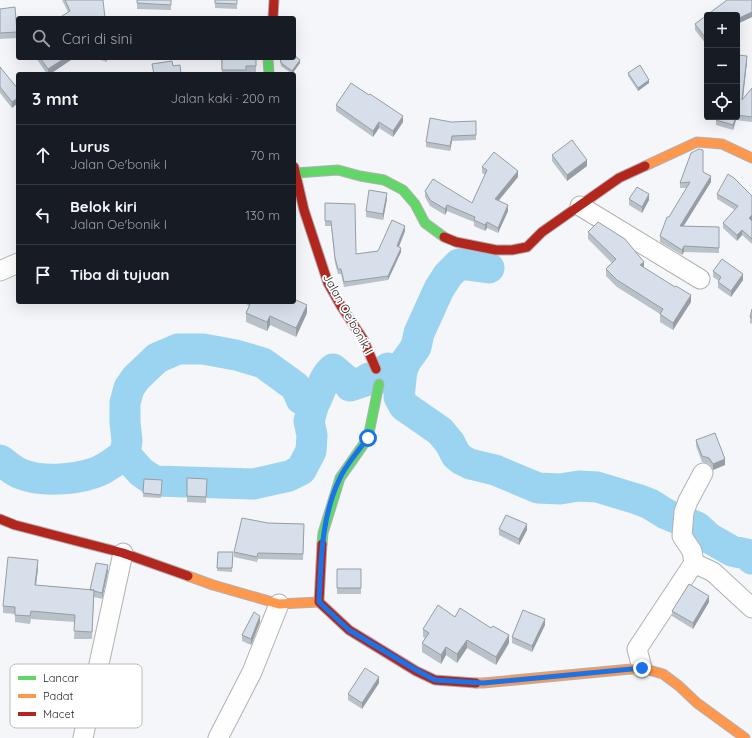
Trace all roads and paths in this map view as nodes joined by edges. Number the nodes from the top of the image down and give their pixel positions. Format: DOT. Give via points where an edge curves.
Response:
graph roads {
  1 [pos="274,0"];
  2 [pos="273,16"];
  3 [pos="268,60"];
  4 [pos="269,72"];
  5 [pos="752,158"];
  6 [pos="296,170"];
  7 [pos="296,174"];
  8 [pos="580,206"];
  9 [pos="16,264"];
  10 [pos="0,271"];
  11 [pos="700,279"];
  12 [pos="703,473"];
  13 [pos="0,519"];
  14 [pos="123,554"];
  15 [pos="694,563"];
  16 [pos="319,602"];
  17 [pos="279,604"];
  18 [pos="752,608"];
  19 [pos="99,664"];
  20 [pos="642,668"];
  21 [pos="85,728"];
  22 [pos="83,738"];
  23 [pos="218,738"];
  24 [pos="745,738"];
  1 -- 2 [label="street"];
  3 -- 4 [label="street"];
  5 -- 8 [label="street" via="722,144 697,142 619,178"];
  6 -- 8 [label="street" via="338,170 384,180 403,190 415,204 425,223 440,235 456,242 496,250 527,247 542,232"];
  7 -- 16 [label="street, Jalan Oe'bonik I" via="304,210 328,283 363,338 377,377 368,438 340,478 323,533"];
  8 -- 11 [label="street"];
  9 -- 10 [label="street"];
  12 -- 15 [label="street" via="684,512 682,536 692,551"];
  13 -- 14 [label="street"];
  14 -- 17 [label="street" via="213,585"];
  14 -- 19 [label="street"];
  15 -- 18 [label="street" via="713,572"];
  15 -- 20 [label="street" via="637,649"];
  16 -- 17 [label="street"];
  16 -- 20 [label="street" via="349,630 435,680 483,683"];
  17 -- 23 [label="street" via="252,672"];
  20 -- 24 [label="street" via="663,674"];
  21 -- 22 [label="street"];
}
